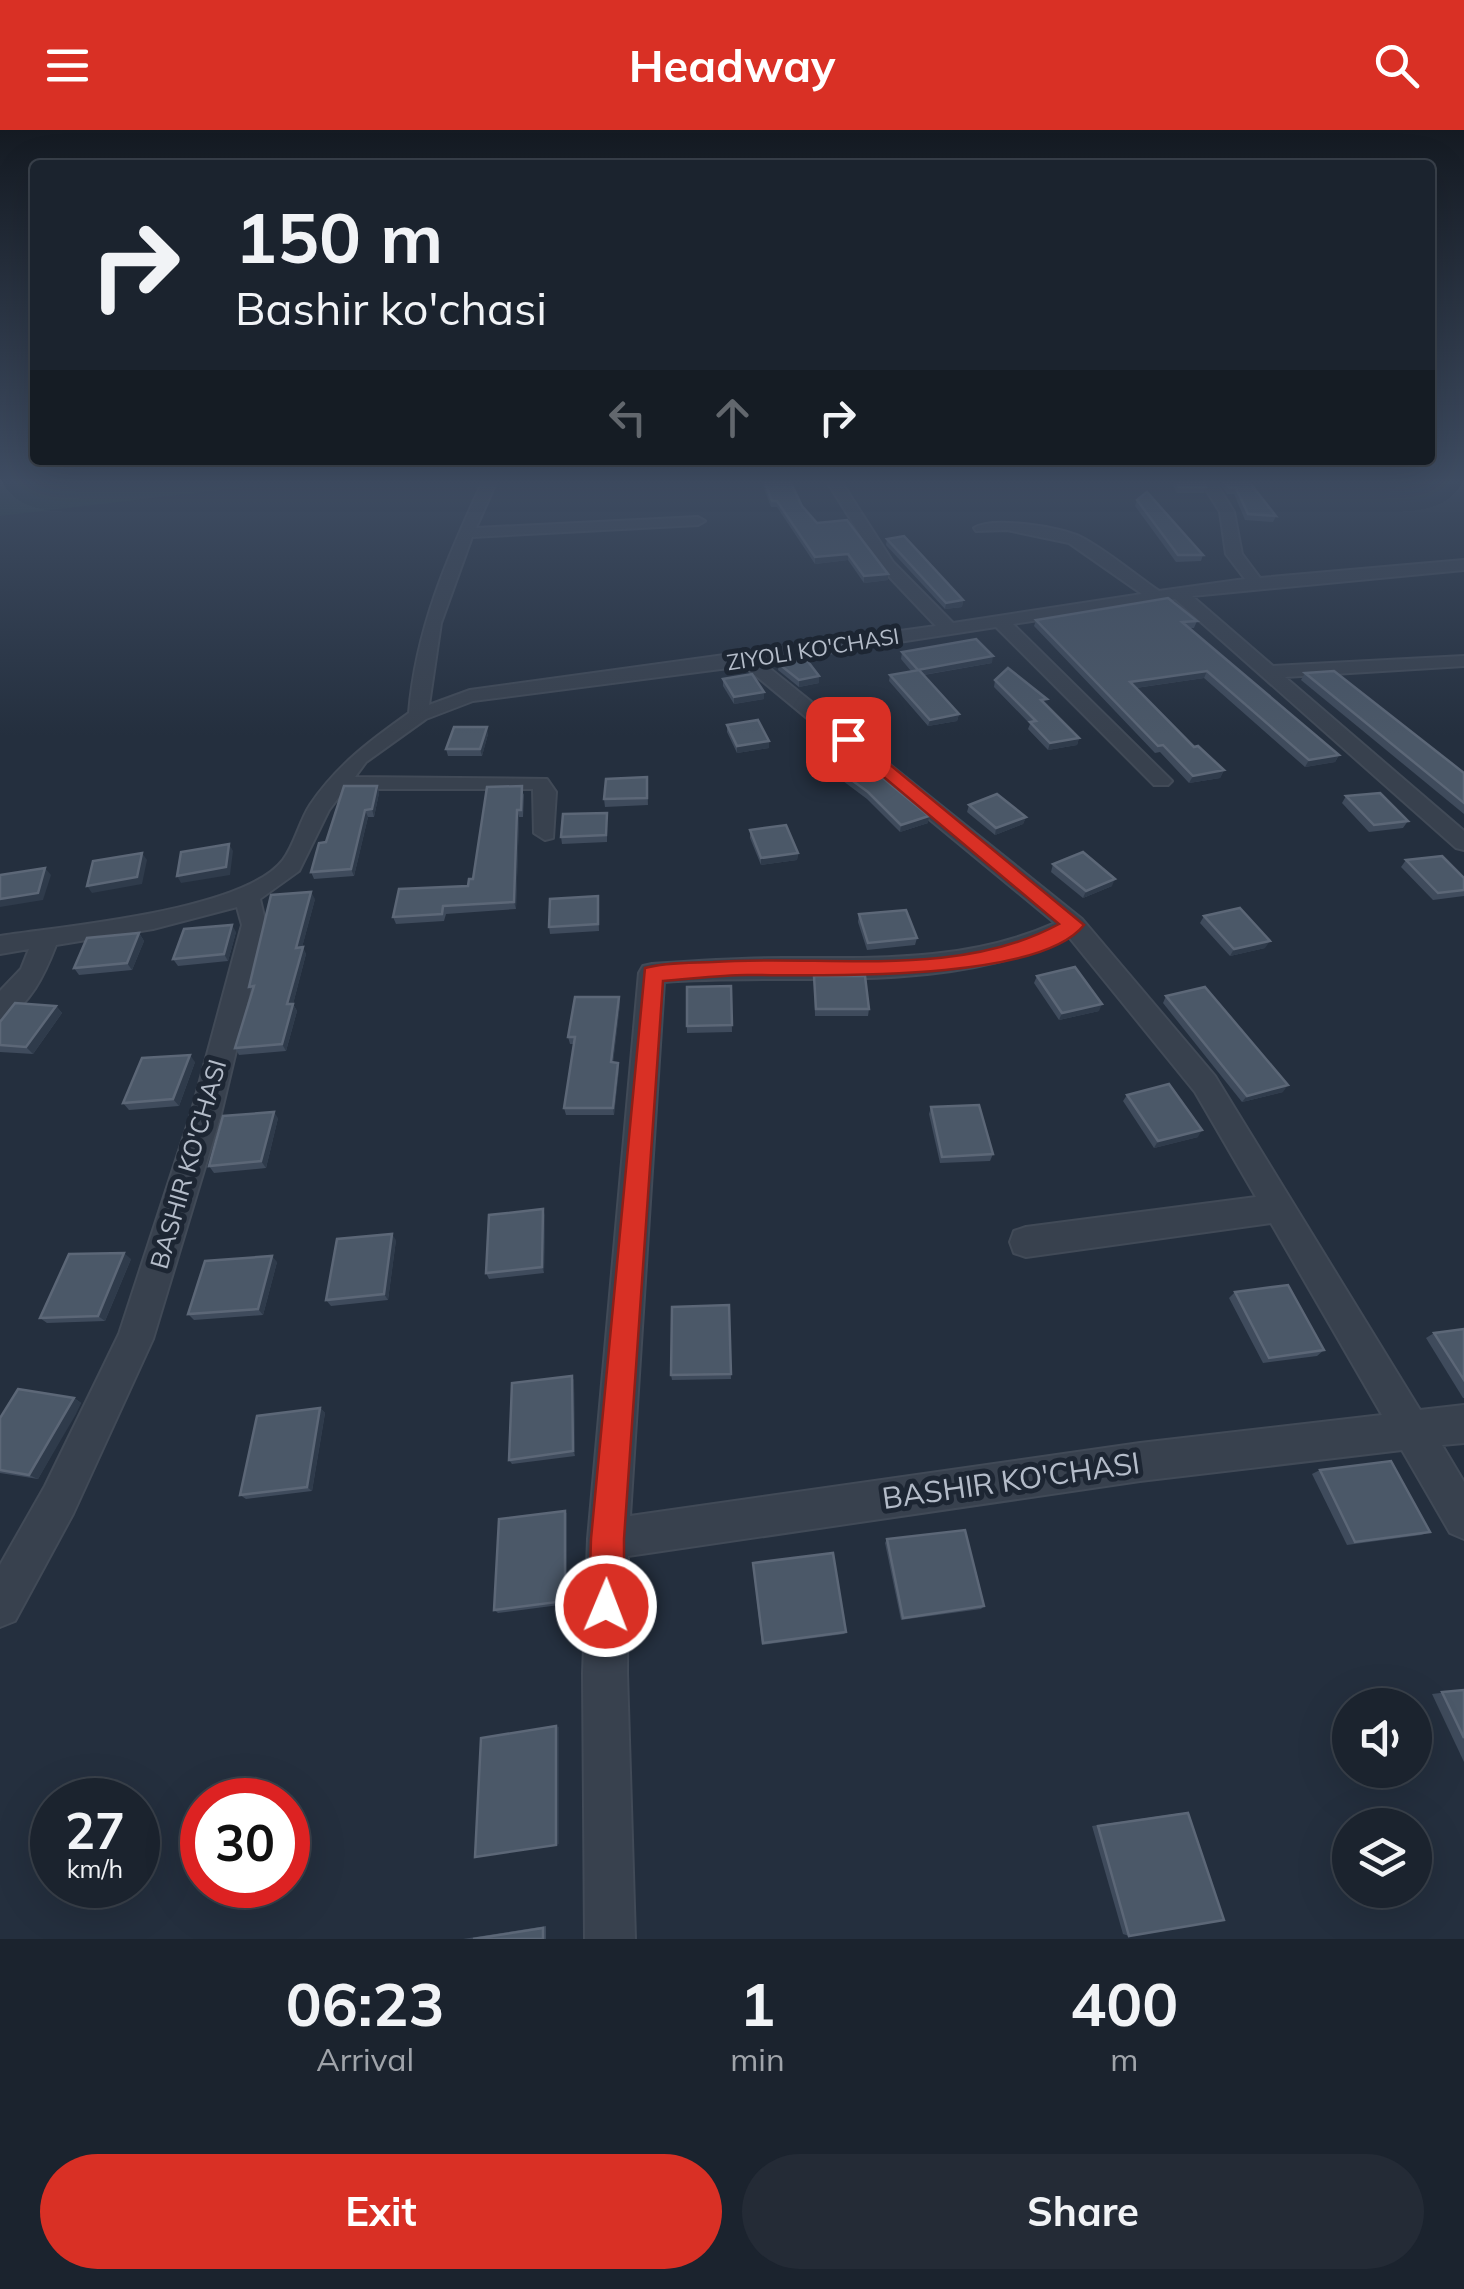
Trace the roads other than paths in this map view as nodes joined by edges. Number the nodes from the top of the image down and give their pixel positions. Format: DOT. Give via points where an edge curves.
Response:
graph roads {
  1 [pos="451,567"];
  2 [pos="889,567"];
  3 [pos="1114,567"];
  4 [pos="1244,567"];
  5 [pos="1441,567"];
  6 [pos="1436,568"];
  7 [pos="1256,583"];
  8 [pos="1464,583"];
  9 [pos="1178,593"];
  10 [pos="1155,596"];
  11 [pos="999,620"];
  12 [pos="948,628"];
  13 [pos="748,660"];
  14 [pos="1464,661"];
  15 [pos="1269,672"];
  16 [pos="420,715"];
  17 [pos="1161,781"];
  18 [pos="340,783"];
  19 [pos="544,833"];
  20 [pos="1464,843"];
  21 [pos="247,896"];
  22 [pos="1074,925"];
  23 [pos="46,938"];
  24 [pos="0,945"];
  25 [pos="0,1008"];
  26 [pos="1280,1208"];
  27 [pos="1026,1242"];
  28 [pos="1464,1424"];
  29 [pos="1415,1431"];
  30 [pos="1464,1519"];
  31 [pos="608,1539"];
  32 [pos="0,1606"];
  33 [pos="610,1939"];
  1 -- 16 [label="street" via="420,664"];
  2 -- 12 [label="street"];
  3 -- 10 [label="street"];
  4 -- 7 [label="street"];
  5 -- 6 [label="street, ZIYOLI KO'CHASI"];
  6 -- 7 [label="street, ZIYOLI KO'CHASI"];
  6 -- 8 [label="street"];
  7 -- 9 [label="street, ZIYOLI KO'CHASI"];
  9 -- 10 [label="street, ZIYOLI KO'CHASI"];
  9 -- 15 [label="street"];
  10 -- 11 [label="street, ZIYOLI KO'CHASI"];
  11 -- 12 [label="street, ZIYOLI KO'CHASI"];
  11 -- 17 [label="street"];
  12 -- 13 [label="street, ZIYOLI KO'CHASI"];
  13 -- 16 [label="street, ZIYOLI KO'CHASI" via="470,696"];
  13 -- 22 [label="street"];
  14 -- 15 [label="street"];
  15 -- 20 [label="street"];
  16 -- 18 [label="street, ZIYOLI KO'CHASI" via="358,758"];
  18 -- 19 [label="street" via="540,783"];
  18 -- 21 [label="street, ZIYOLI KO'CHASI" via="291,866"];
  21 -- 23 [label="street" via="153,921"];
  21 -- 32 [label="street, BASHIR KO'CHASI" via="254,925 206,1114 135,1338 60,1500"];
  22 -- 26 [label="street" via="1204,1084"];
  22 -- 31 [label="street" via="1038,944 956,962 652,974"];
  23 -- 24 [label="street"];
  23 -- 25 [label="street" via="32,973"];
  26 -- 27 [label="street"];
  26 -- 29 [label="street"];
  28 -- 29 [label="street, BASHIR KO'CHASI"];
  29 -- 30 [label="street"];
  29 -- 31 [label="street, BASHIR KO'CHASI" via="1140,1462"];
  31 -- 33 [label="street"];
}
